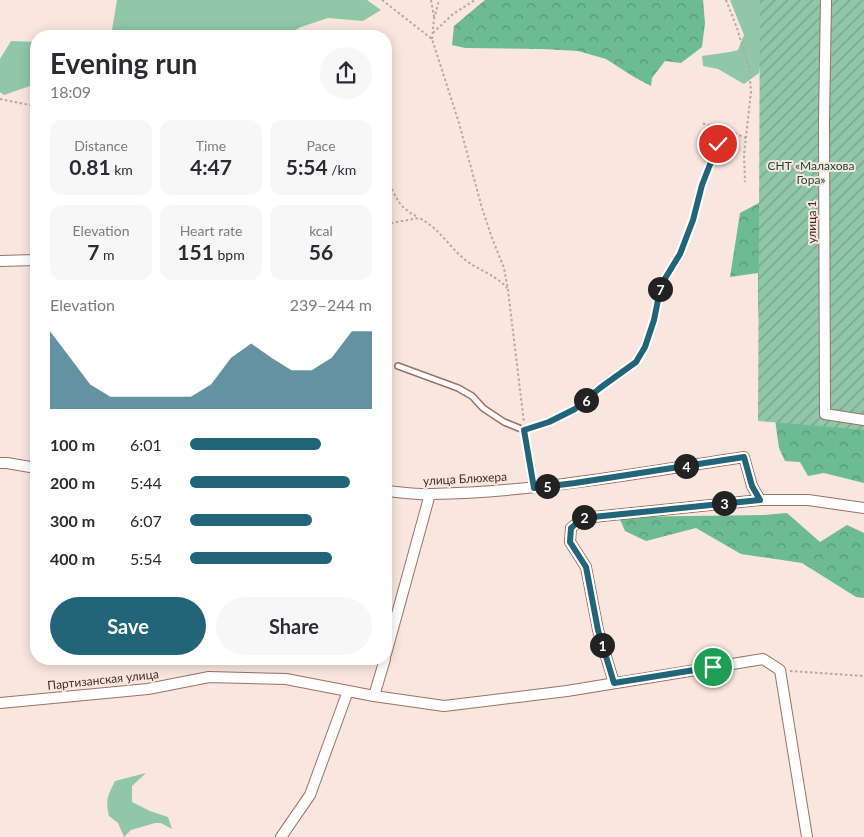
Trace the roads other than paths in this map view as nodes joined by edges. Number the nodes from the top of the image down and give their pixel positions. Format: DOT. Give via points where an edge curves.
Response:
graph roads {
  1 [pos="826,0"];
  2 [pos="30,260"];
  3 [pos="0,261"];
  4 [pos="398,366"];
  5 [pos="864,420"];
  6 [pos="0,463"];
  7 [pos="30,467"];
  8 [pos="534,488"];
  9 [pos="392,492"];
  10 [pos="430,494"];
  11 [pos="760,500"];
  12 [pos="864,508"];
  13 [pos="392,632"];
  14 [pos="383,665"];
  15 [pos="614,683"];
  16 [pos="348,691"];
  17 [pos="374,696"];
  18 [pos="0,703"];
  19 [pos="281,837"];
  20 [pos="807,837"];
  1 -- 5 [label="street, улица 1" via="824,414"];
  2 -- 3 [label="street"];
  4 -- 8 [label="lane" via="458,388 504,422 524,430"];
  6 -- 7 [label="street"];
  8 -- 10 [label="street, улица Блюхера"];
  8 -- 11 [label="street, улица Блюхера" via="744,457 752,486"];
  9 -- 10 [label="street, улица Блюхера"];
  10 -- 13 [label="street"];
  11 -- 12 [label="street" via="808,500"];
  11 -- 15 [label="street" via="583,518 571,528 570,542 586,567 598,630"];
  14 -- 17 [label="street"];
  15 -- 17 [label="street, Партизанская улица" via="444,706"];
  15 -- 20 [label="street, Партизанская улица" via="763,659 780,670"];
  16 -- 17 [label="street, Партизанская улица"];
  16 -- 18 [label="street, Партизанская улица" via="286,679 208,677 148,688"];
  16 -- 19 [label="street" via="310,795"];
}
